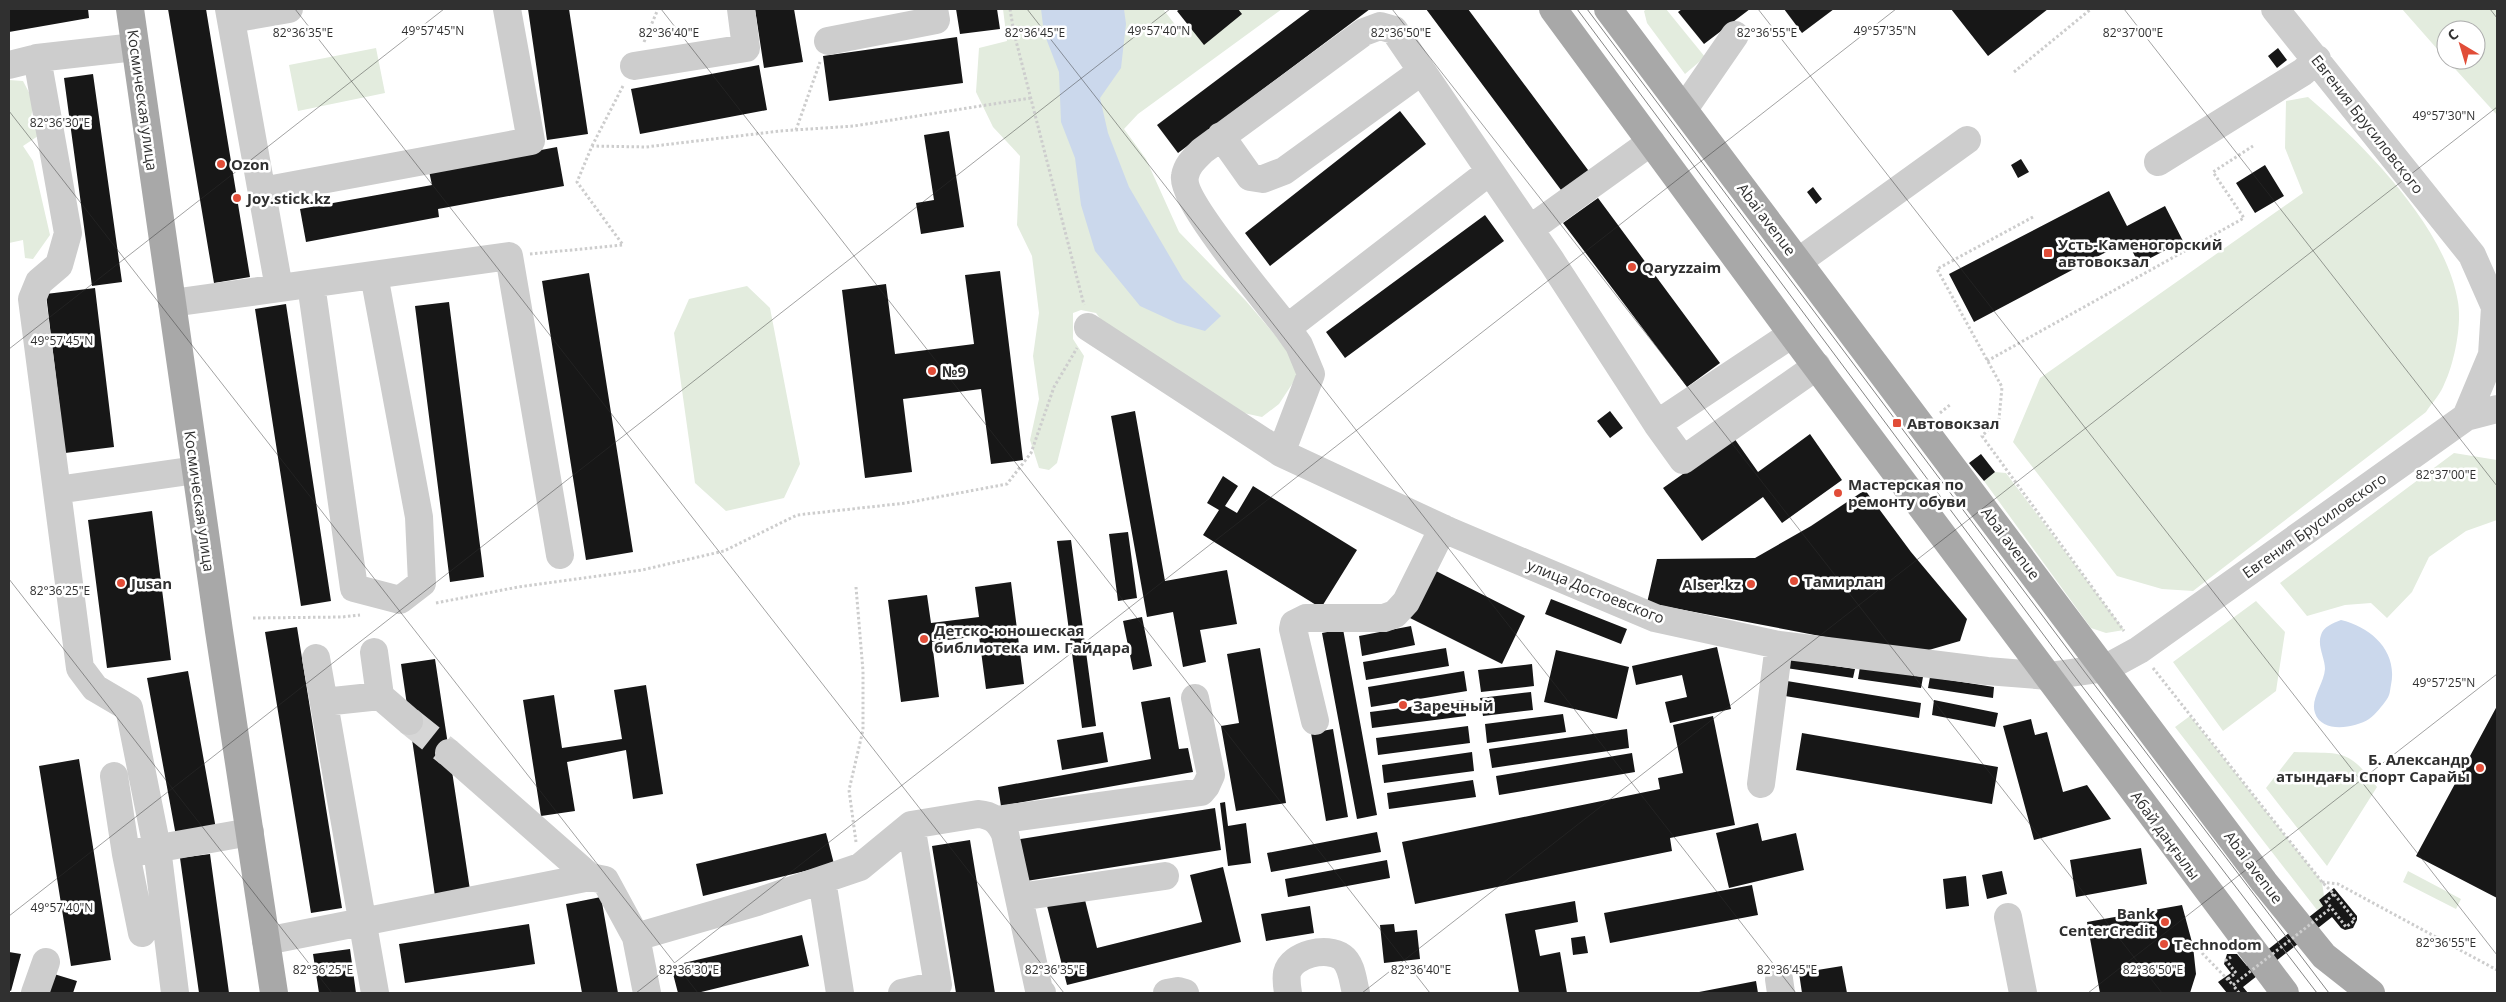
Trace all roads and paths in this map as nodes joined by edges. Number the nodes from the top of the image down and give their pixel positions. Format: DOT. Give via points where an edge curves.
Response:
graph roads {
  1 [pos="130,9"];
  2 [pos="289,9"];
  3 [pos="507,9"];
  4 [pos="741,9"];
  5 [pos="934,9"];
  6 [pos="1010,9"];
  7 [pos="1553,9"];
  8 [pos="1608,9"];
  9 [pos="2091,9"];
  10 [pos="2275,9"];
  11 [pos="230,14"];
  12 [pos="1735,35"];
  13 [pos="828,41"];
  14 [pos="135,47"];
  15 [pos="37,58"];
  16 [pos="2317,59"];
  17 [pos="9,65"];
  18 [pos="634,66"];
  19 [pos="1422,71"];
  20 [pos="2014,72"];
  21 [pos="1031,98"];
  22 [pos="1684,109"];
  23 [pos="796,130"];
  24 [pos="1221,136"];
  25 [pos="1967,140"];
  26 [pos="1651,142"];
  27 [pos="2253,146"];
  28 [pos="2158,162"];
  29 [pos="1488,172"];
  30 [pos="262,191"];
  31 [pos="2033,217"];
  32 [pos="1530,230"];
  33 [pos="509,256"];
  34 [pos="1799,261"];
  35 [pos="374,275"];
  36 [pos="311,284"];
  37 [pos="279,288"];
  38 [pos="172,303"];
  39 [pos="1088,328"];
  40 [pos="1287,328"];
  41 [pos="1792,334"];
  42 [pos="1987,361"];
  43 [pos="1817,366"];
  44 [pos="1952,404"];
  45 [pos="2497,409"];
  46 [pos="1939,413"];
  47 [pos="2466,417"];
  48 [pos="1657,424"];
  49 [pos="1982,436"];
  50 [pos="1281,453"];
  51 [pos="196,470"];
  52 [pos="57,490"];
  53 [pos="1443,528"];
  54 [pos="560,555"];
  55 [pos="856,587"];
  56 [pos="435,603"];
  57 [pos="361,614"];
  58 [pos="253,618"];
  59 [pos="1780,645"];
  60 [pos="374,652"];
  61 [pos="316,658"];
  62 [pos="2106,668"];
  63 [pos="2049,676"];
  64 [pos="380,696"];
  65 [pos="1196,698"];
  66 [pos="324,702"];
  67 [pos="409,720"];
  68 [pos="1315,721"];
  69 [pos="449,752"];
  70 [pos="114,776"];
  71 [pos="1761,784"];
  72 [pos="996,820"];
  73 [pos="911,825"];
  74 [pos="250,832"];
  75 [pos="157,848"];
  76 [pos="126,854"];
  77 [pos="860,867"];
  78 [pos="1165,876"];
  79 [pos="590,877"];
  80 [pos="822,880"];
  81 [pos="2334,894"];
  82 [pos="1019,897"];
  83 [pos="2331,908"];
  84 [pos="2008,916"];
  85 [pos="362,922"];
  86 [pos="142,933"];
  87 [pos="636,937"];
  88 [pos="266,942"];
  89 [pos="2202,953"];
  90 [pos="46,962"];
  91 [pos="2497,970"];
  92 [pos="2233,986"];
  93 [pos="939,989"];
  94 [pos="35,993"];
  95 [pos="175,993"];
  96 [pos="274,993"];
  97 [pos="375,993"];
  98 [pos="647,993"];
  99 [pos="840,993"];
  100 [pos="902,993"];
  101 [pos="1042,993"];
  102 [pos="1167,993"];
  103 [pos="1185,993"];
  104 [pos="1288,993"];
  105 [pos="1356,993"];
  106 [pos="2023,993"];
  107 [pos="2239,993"];
  108 [pos="2285,993"];
  109 [pos="2371,993"];
  1 -- 14 [label="main road, Космическая улица"];
  2 -- 11 [label="street"];
  3 -- 30 [label="street" via="531,141"];
  4 -- 18 [label="street" via="746,48"];
  5 -- 13 [label="street" via="936,20"];
  6 -- 21 [label="path"];
  7 -- 26 [label="main road"];
  8 -- 22 [label="main road, Abai avenue"];
  9 -- 20 [label="path"];
  10 -- 16 [label="street, Евгения Брусиловского"];
  11 -- 30 [label="street"];
  12 -- 22 [label="street"];
  13 -- 23 [label="path"];
  14 -- 15 [label="street"];
  14 -- 38 [label="main road, Космическая улица"];
  15 -- 17 [label="street"];
  15 -- 52 [label="street" via="68,233 59,265 39,282 32,299"];
  16 -- 28 [label="street" via="2303,72"];
  16 -- 47 [label="street, Евгения Брусиловского" via="2472,255 2495,307 2492,355"];
  19 -- 24 [label="street" via="1284,171 1263,179 1250,177"];
  19 -- 24 [label="street" via="1394,30 1380,26 1364,32"];
  19 -- 29 [label="street"];
  21 -- 23 [label="path" via="854,126"];
  21 -- 39 [label="path" via="1090,325"];
  22 -- 34 [label="main road, Abai avenue"];
  23 -- 33 [label="path" via="646,147 592,146 577,182 623,245"];
  24 -- 40 [label="street" via="1190,162 1184,178 1190,197"];
  25 -- 34 [label="street"];
  26 -- 32 [label="street"];
  26 -- 41 [label="main road"];
  27 -- 42 [label="path" via="2214,172 2244,218"];
  29 -- 32 [label="street"];
  29 -- 40 [label="street"];
  30 -- 37 [label="street"];
  31 -- 42 [label="path" via="1937,269"];
  32 -- 48 [label="street"];
  33 -- 35 [label="street"];
  33 -- 54 [label="street"];
  34 -- 62 [label="main road, Abai avenue"];
  35 -- 36 [label="street"];
  35 -- 36 [label="street" via="419,517 422,583 400,600 354,588"];
  36 -- 37 [label="street"];
  37 -- 38 [label="street"];
  38 -- 51 [label="main road, Космическая улица"];
  39 -- 50 [label="street, улица Достоевского"];
  39 -- 56 [label="path" via="1054,387 1031,453 1007,484 906,503 797,515 724,550 642,570"];
  40 -- 50 [label="street" via="1299,345 1311,374"];
  41 -- 43 [label="main road"];
  41 -- 48 [label="street"];
  42 -- 49 [label="path" via="2002,387 1999,419"];
  43 -- 48 [label="street" via="1683,460"];
  43 -- 63 [label="main road"];
  44 -- 46 [label="path"];
  45 -- 47 [label="street"];
  47 -- 62 [label="street, Евгения Брусиловского" via="2139,650"];
  50 -- 53 [label="street, улица Достоевского"];
  51 -- 52 [label="street"];
  51 -- 74 [label="main road, Космическая улица"];
  52 -- 75 [label="street" via="80,668 95,688 130,708"];
  53 -- 59 [label="street, улица Достоевского" via="1656,618"];
  53 -- 68 [label="street" via="1406,602 1395,614 1384,618 1306,618 1294,624"];
  55 -- 77 [label="path" via="863,671 863,730 849,790"];
  57 -- 58 [label="path" via="327,618"];
  59 -- 63 [label="street, улица Достоевского"];
  59 -- 71 [label="street"];
  60 -- 64 [label="street"];
  61 -- 66 [label="street"];
  62 -- 63 [label="street, улица Достоевского"];
  62 -- 109 [label="main road, Abai avenue" via="2275,896 2324,956"];
  63 -- 108 [label="main road, Абай даңғылы"];
  64 -- 66 [label="street"];
  64 -- 67 [label="street"];
  65 -- 72 [label="street" via="1210,775 1201,792"];
  66 -- 85 [label="street"];
  69 -- 79 [label="street"];
  70 -- 76 [label="street"];
  72 -- 73 [label="street" via="978,814"];
  72 -- 82 [label="street" via="1005,834"];
  73 -- 77 [label="street"];
  73 -- 93 [label="street"];
  74 -- 75 [label="street"];
  74 -- 88 [label="main road, Космическая улица"];
  75 -- 76 [label="street"];
  75 -- 95 [label="street"];
  76 -- 86 [label="street"];
  77 -- 80 [label="street"];
  78 -- 82 [label="street"];
  79 -- 85 [label="street"];
  79 -- 87 [label="street" via="605,880"];
  80 -- 87 [label="street"];
  80 -- 99 [label="street"];
  81 -- 83 [label="path" via="2326,901"];
  81 -- 83 [label="path" via="2355,920 2346,927"];
  81 -- 91 [label="path" via="2322,882 2338,884"];
  82 -- 101 [label="street"];
  83 -- 92 [label="path, bridge"];
  84 -- 106 [label="street"];
  85 -- 88 [label="street"];
  85 -- 97 [label="street"];
  87 -- 98 [label="street"];
  88 -- 96 [label="main road, Космическая улица"];
  89 -- 92 [label="path"];
  90 -- 94 [label="street"];
  92 -- 107 [label="path, bridge"];
  93 -- 100 [label="street"];
  102 -- 103 [label="street"];
  104 -- 105 [label="street" via="1287,972 1296,960 1313,953 1326,953 1341,956 1348,964"];
}
